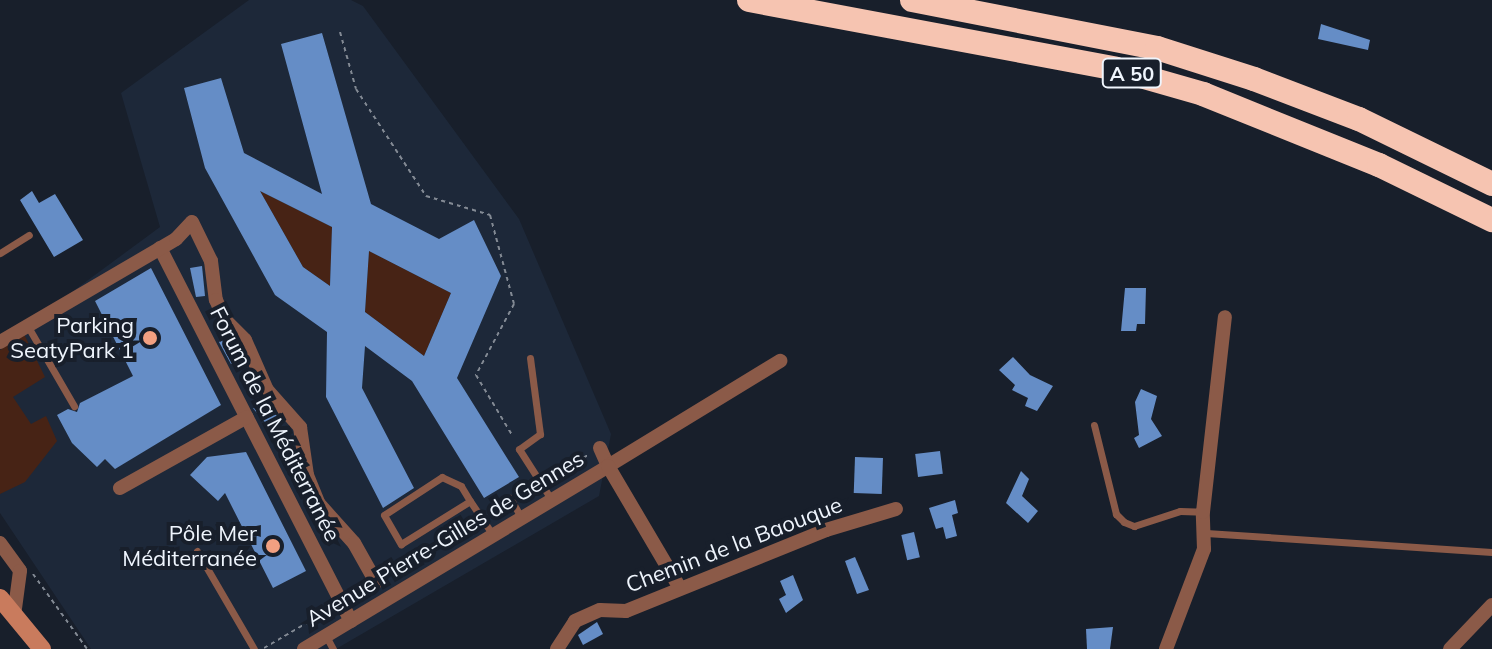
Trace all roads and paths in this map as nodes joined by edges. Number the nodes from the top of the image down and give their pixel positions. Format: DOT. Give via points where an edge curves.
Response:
graph roads {
  1 [pos="749,0"];
  2 [pos="912,0"];
  3 [pos="340,32"];
  4 [pos="1492,184"];
  5 [pos="1492,220"];
  6 [pos="29,235"];
  7 [pos="160,248"];
  8 [pos="0,253"];
  9 [pos="1225,317"];
  10 [pos="27,325"];
  11 [pos="0,342"];
  12 [pos="530,358"];
  13 [pos="780,361"];
  14 [pos="74,406"];
  15 [pos="247,417"];
  16 [pos="1094,425"];
  17 [pos="512,435"];
  18 [pos="600,448"];
  19 [pos="608,466"];
  20 [pos="120,488"];
  21 [pos="510,498"];
  22 [pos="551,499"];
  23 [pos="470,501"];
  24 [pos="896,509"];
  25 [pos="1203,512"];
  26 [pos="521,517"];
  27 [pos="1206,533"];
  28 [pos="493,535"];
  29 [pos="0,543"];
  30 [pos="197,551"];
  31 [pos="1492,552"];
  32 [pos="32,573"];
  33 [pos="376,582"];
  34 [pos="680,588"];
  35 [pos="0,598"];
  36 [pos="1492,605"];
  37 [pos="14,616"];
  38 [pos="351,621"];
  39 [pos="329,642"];
  40 [pos="42,648"];
  41 [pos="87,649"];
  42 [pos="254,649"];
  43 [pos="304,649"];
  44 [pos="557,649"];
  45 [pos="1166,649"];
  46 [pos="1450,649"];
  1 -- 5 [label="highway, A 50" via="1116,69 1174,86 1279,121"];
  2 -- 4 [label="highway, A 50" via="1157,48 1359,119"];
  3 -- 17 [label="path" via="356,89 426,196 490,215 514,304 476,375"];
  6 -- 8 [label="lane"];
  7 -- 10 [label="street"];
  7 -- 15 [label="street, Forum de la Méditerranée"];
  7 -- 33 [label="street, Forum de la Méditerranée" via="192,222 211,261 216,300 225,320 245,340 267,390 300,427 307,475 319,504 354,543"];
  9 -- 25 [label="street"];
  10 -- 11 [label="street"];
  10 -- 14 [label="lane"];
  12 -- 22 [label="lane" via="540,434 519,449"];
  13 -- 19 [label="street, Avenue Pierre-Gilles de Gennes"];
  15 -- 20 [label="street"];
  15 -- 38 [label="street, Forum de la Méditerranée"];
  16 -- 25 [label="lane" via="1116,514 1124,522 1134,526 1180,511"];
  18 -- 19 [label="street, Avenue Pierre-Gilles de Gennes"];
  19 -- 22 [label="street, Avenue Pierre-Gilles de Gennes"];
  19 -- 34 [label="street"];
  21 -- 26 [label="lane"];
  22 -- 26 [label="street, Avenue Pierre-Gilles de Gennes"];
  23 -- 23 [label="lane" via="461,486 442,477 384,515 401,544"];
  23 -- 28 [label="lane"];
  24 -- 34 [label="street, Chemin de la Baouque" via="826,530"];
  25 -- 27 [label="street"];
  26 -- 28 [label="street, Avenue Pierre-Gilles de Gennes"];
  27 -- 31 [label="lane"];
  27 -- 45 [label="street"];
  28 -- 38 [label="street, Avenue Pierre-Gilles de Gennes"];
  29 -- 37 [label="street" via="20,571"];
  30 -- 42 [label="lane"];
  32 -- 41 [label="path"];
  34 -- 44 [label="street, Chemin de la Baouque" via="626,611 600,610 575,621"];
  35 -- 37 [label="main road"];
  36 -- 46 [label="street"];
  37 -- 40 [label="main road"];
  38 -- 39 [label="street, Avenue Pierre-Gilles de Gennes"];
  39 -- 43 [label="street, Avenue Pierre-Gilles de Gennes"];
}
